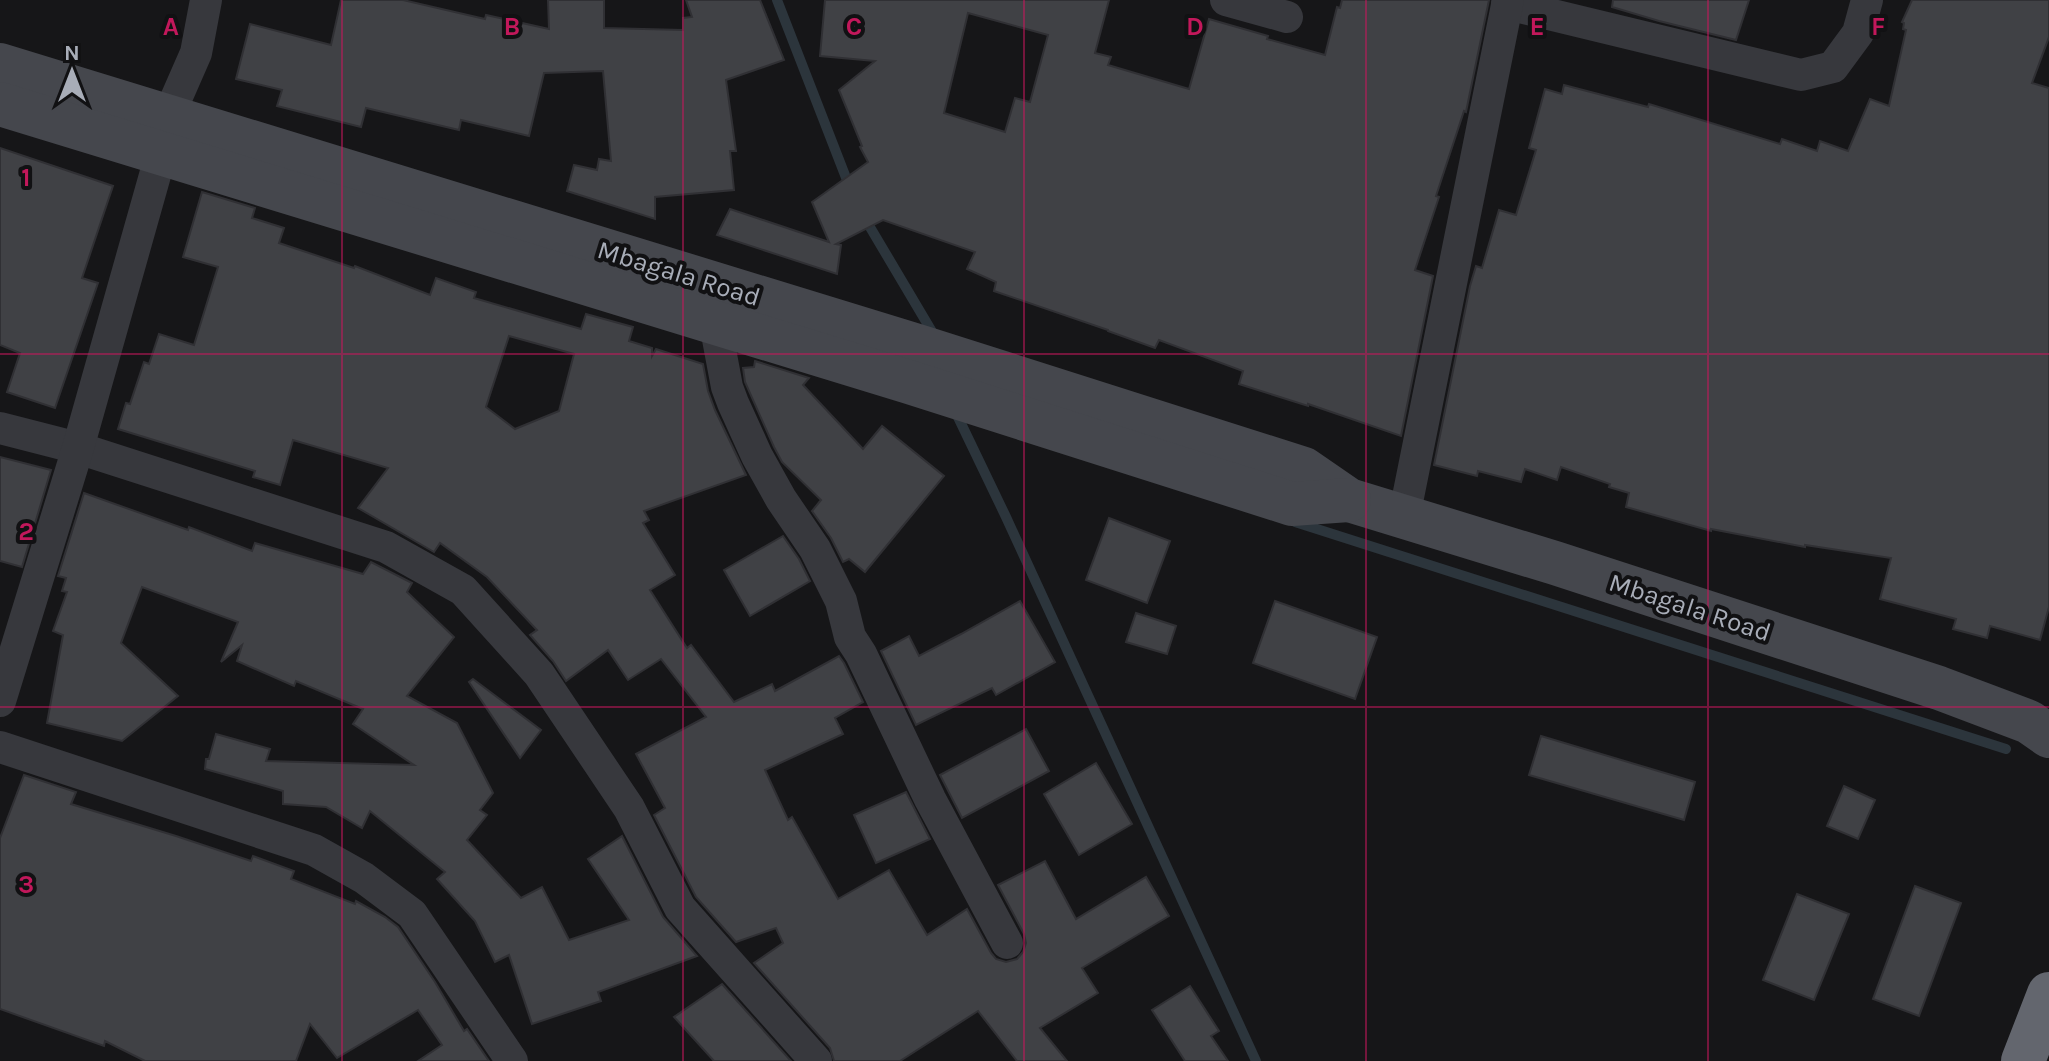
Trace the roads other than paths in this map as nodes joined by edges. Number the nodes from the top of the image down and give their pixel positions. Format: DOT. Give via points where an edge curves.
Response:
graph roads {
  1 [pos="206,0"];
  2 [pos="1226,0"];
  3 [pos="1867,0"];
  4 [pos="1507,2"];
  5 [pos="1287,17"];
  6 [pos="0,65"];
  7 [pos="0,104"];
  8 [pos="167,136"];
  9 [pos="715,323"];
  10 [pos="0,428"];
  11 [pos="78,448"];
  12 [pos="1349,500"];
  13 [pos="1404,517"];
  14 [pos="0,701"];
  15 [pos="2042,727"];
  16 [pos="0,747"];
  17 [pos="1007,943"];
  18 [pos="2049,994"];
  19 [pos="512,1061"];
  20 [pos="816,1061"];
  21 [pos="2023,1061"];
  1 -- 8 [label="street" via="196,53"];
  2 -- 5 [label="street"];
  3 -- 4 [label="street" via="1858,33 1833,67 1801,75"];
  4 -- 13 [label="street"];
  6 -- 8 [label="street, Mbagala Road"];
  7 -- 8 [label="street, Mbagala Road"];
  8 -- 9 [label="street, Mbagala Road"];
  8 -- 11 [label="street"];
  8 -- 12 [label="street, Mbagala Road" via="921,347 1304,469"];
  9 -- 12 [label="street, Mbagala Road" via="1292,504"];
  9 -- 17 [label="street" via="727,387 757,456 815,549 841,601 850,637"];
  10 -- 11 [label="street"];
  11 -- 14 [label="street"];
  11 -- 20 [label="street" via="386,547 463,590 539,674 629,808 680,908"];
  12 -- 13 [label="street, Mbagala Road"];
  13 -- 15 [label="street, Mbagala Road" via="1939,688"];
  16 -- 19 [label="street" via="314,850 364,878 412,914"];
  18 -- 21 [label="highway"];
}
